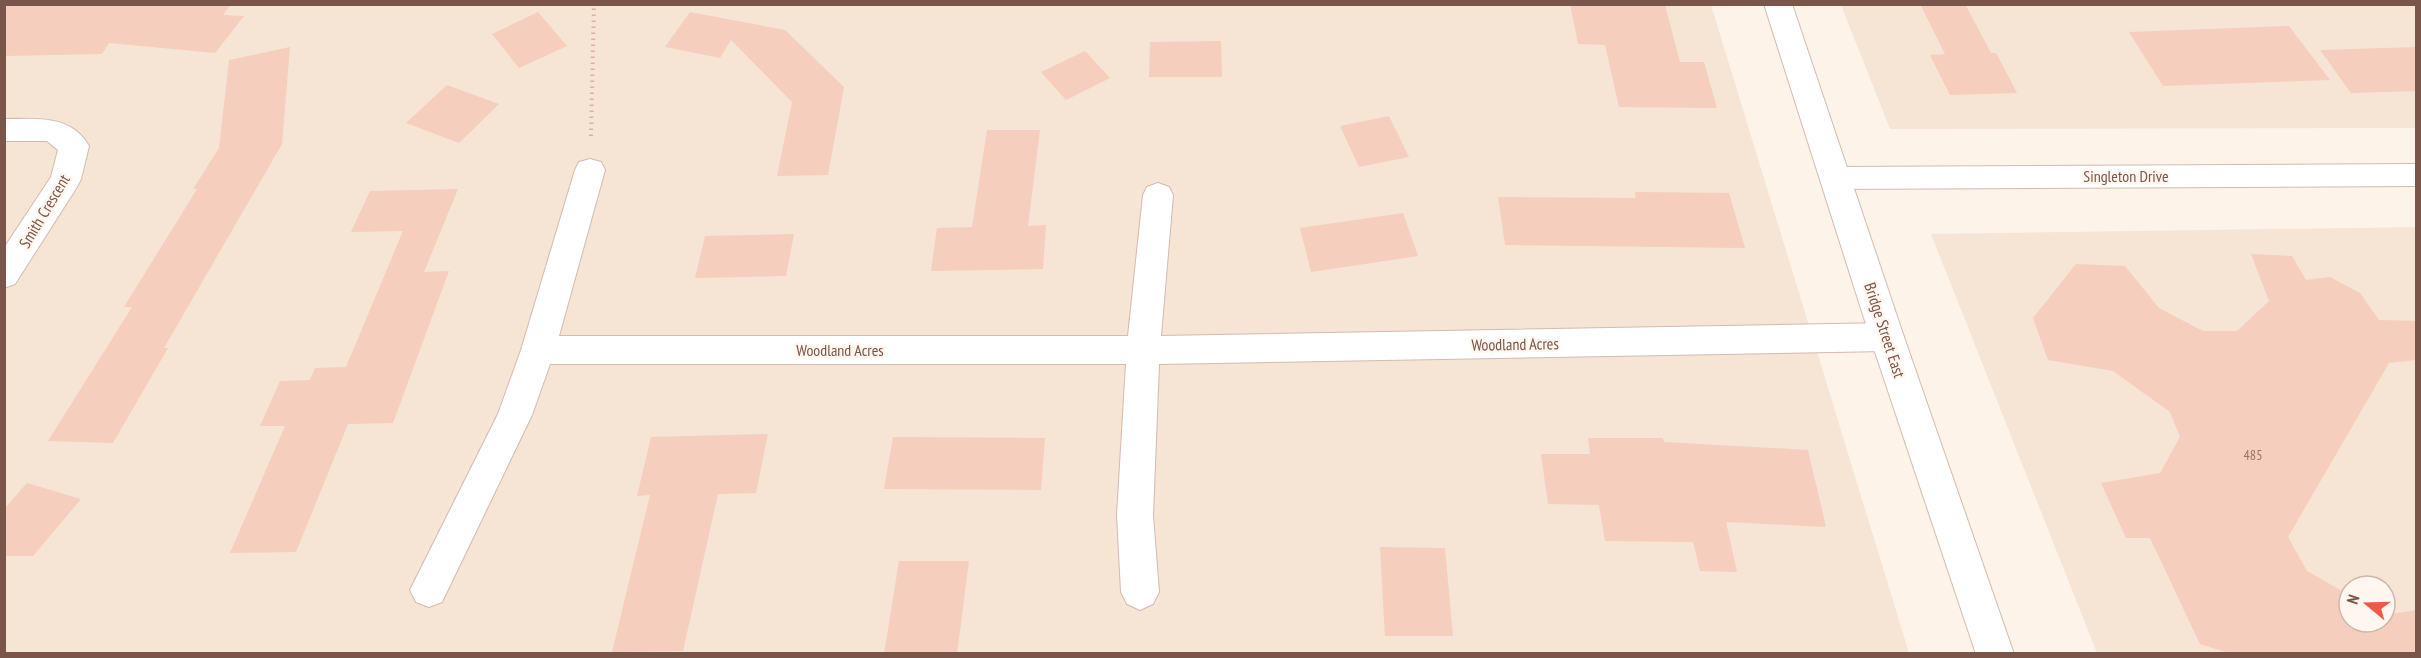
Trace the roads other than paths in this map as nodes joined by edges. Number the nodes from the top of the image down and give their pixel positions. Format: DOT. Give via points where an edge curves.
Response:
graph roads {
  1 [pos="1778,4"];
  2 [pos="4,130"];
  3 [pos="590,170"];
  4 [pos="2416,175"];
  5 [pos="1836,178"];
  6 [pos="1158,195"];
  7 [pos="4,275"];
  8 [pos="1887,338"];
  9 [pos="538,350"];
  10 [pos="1143,351"];
  11 [pos="429,590"];
  12 [pos="1140,592"];
  13 [pos="1995,654"];
  1 -- 5 [label="street, Bridge Street East"];
  2 -- 7 [label="street, Smith Crescent" via="54,130 74,146 66,179"];
  3 -- 9 [label="street"];
  4 -- 5 [label="street, Singleton Drive"];
  5 -- 8 [label="street, Bridge Street East"];
  6 -- 10 [label="street"];
  8 -- 10 [label="street, Woodland Acres"];
  8 -- 13 [label="street, Bridge Street East"];
  9 -- 10 [label="street, Woodland Acres"];
  9 -- 11 [label="street" via="515,415"];
  10 -- 12 [label="street" via="1135,515"];
}
